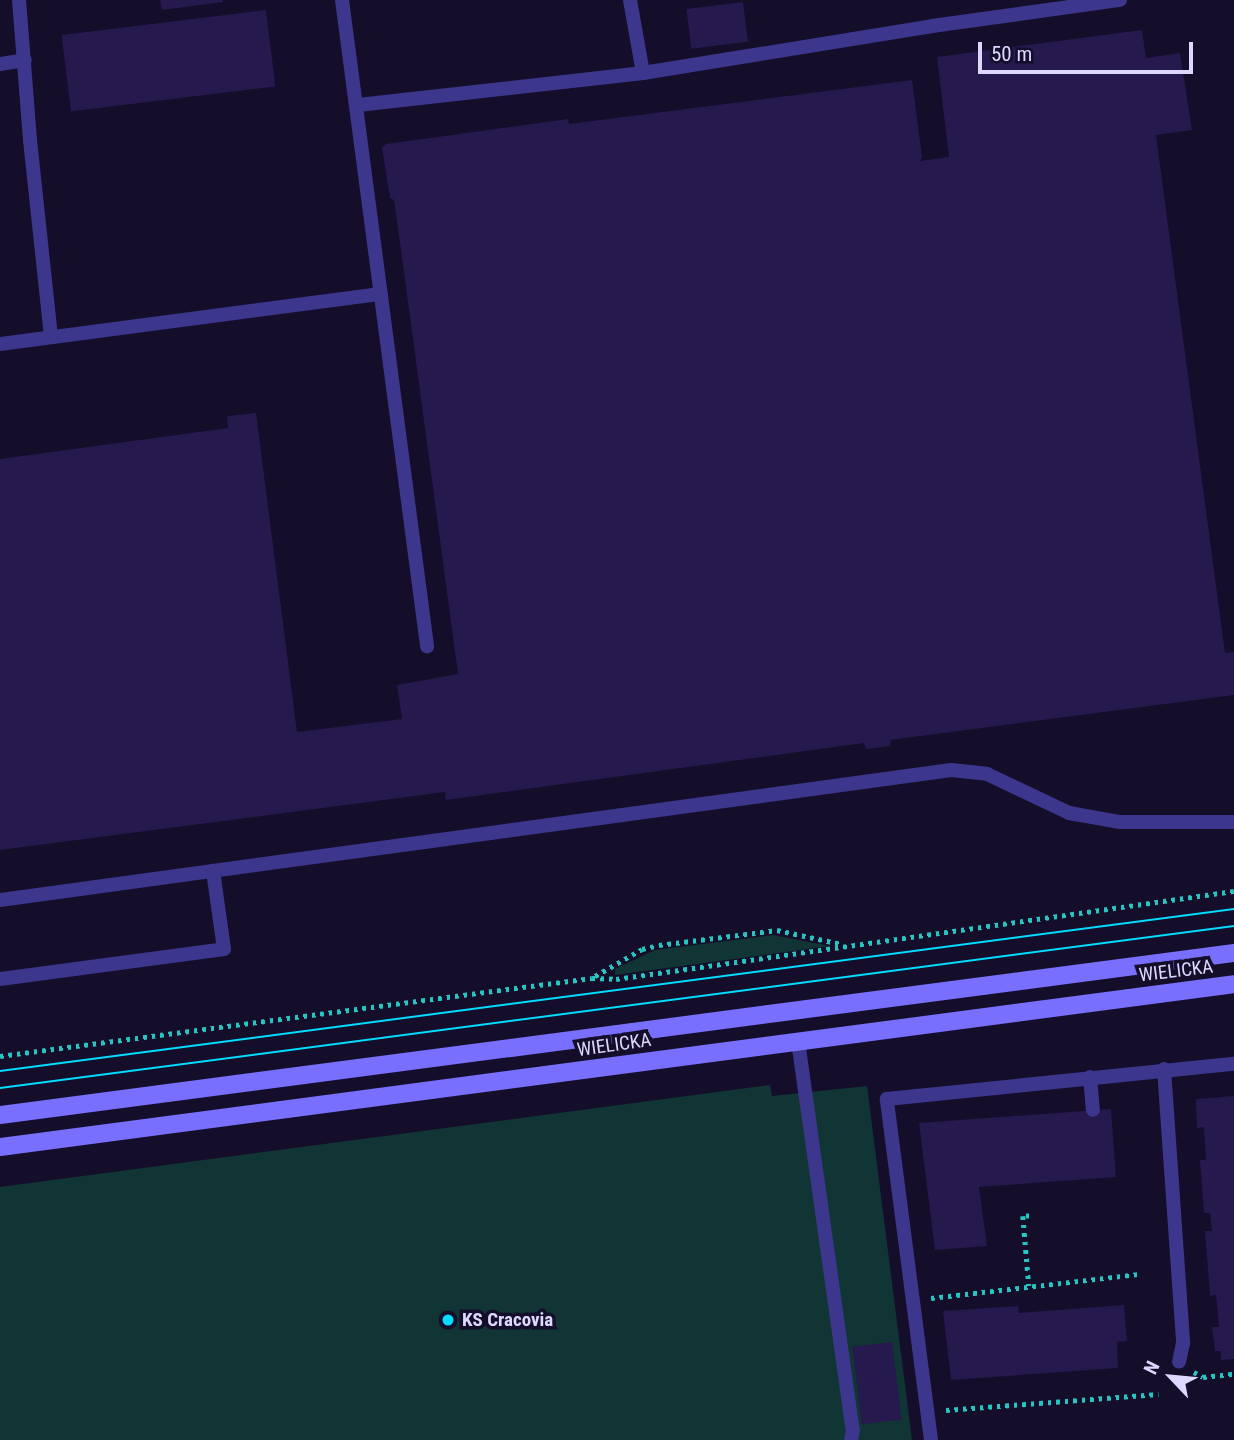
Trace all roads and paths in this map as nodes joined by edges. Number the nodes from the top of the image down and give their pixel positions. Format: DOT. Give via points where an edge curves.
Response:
graph roads {
  1 [pos="19,0"];
  2 [pos="342,0"];
  3 [pos="630,0"];
  4 [pos="1120,0"];
  5 [pos="25,60"];
  6 [pos="0,64"];
  7 [pos="643,74"];
  8 [pos="358,106"];
  9 [pos="381,293"];
  10 [pos="51,336"];
  11 [pos="0,344"];
  12 [pos="427,646"];
  13 [pos="1234,822"];
  14 [pos="213,871"];
  15 [pos="1234,891"];
  16 [pos="0,900"];
  17 [pos="846,945"];
  18 [pos="1234,953"];
  19 [pos="592,978"];
  20 [pos="0,979"];
  21 [pos="1234,984"];
  22 [pos="798,1041"];
  23 [pos="0,1056"];
  24 [pos="1234,1064"];
  25 [pos="1164,1069"];
  26 [pos="1090,1077"];
  27 [pos="1093,1110"];
  28 [pos="0,1115"];
  29 [pos="0,1147"];
  30 [pos="1028,1216"];
  31 [pos="1140,1275"];
  32 [pos="1029,1286"];
  33 [pos="913,1300"];
  34 [pos="1179,1362"];
  35 [pos="1234,1374"];
  36 [pos="1158,1394"];
  37 [pos="927,1412"];
  38 [pos="855,1437"];
  39 [pos="931,1440"];
  1 -- 5 [label="lane"];
  2 -- 8 [label="lane"];
  3 -- 7 [label="lane"];
  4 -- 7 [label="lane"];
  5 -- 6 [label="lane"];
  5 -- 10 [label="lane"];
  7 -- 8 [label="lane"];
  8 -- 9 [label="lane"];
  9 -- 10 [label="lane"];
  9 -- 12 [label="lane"];
  10 -- 11 [label="lane"];
  13 -- 14 [label="lane" via="1120,822 1069,813 987,774 951,770"];
  14 -- 16 [label="lane"];
  14 -- 20 [label="lane" via="224,949"];
  15 -- 17 [label="path"];
  17 -- 19 [label="path" via="616,979"];
  17 -- 19 [label="path" via="777,930 659,945 642,949"];
  18 -- 28 [label="main road, WIELICKA"];
  19 -- 23 [label="path"];
  21 -- 22 [label="main road, WIELICKA"];
  22 -- 29 [label="main road, WIELICKA"];
  22 -- 38 [label="lane"];
  24 -- 25 [label="lane"];
  25 -- 26 [label="lane"];
  25 -- 34 [label="lane" via="1183,1343"];
  26 -- 27 [label="lane"];
  26 -- 33 [label="lane" via="887,1099"];
  30 -- 32 [label="path" via="1023,1216"];
  31 -- 32 [label="path"];
  32 -- 33 [label="path"];
  33 -- 37 [label="lane"];
  34 -- 35 [label="path" via="1203,1377"];
  36 -- 37 [label="path"];
  37 -- 39 [label="lane"];
}
